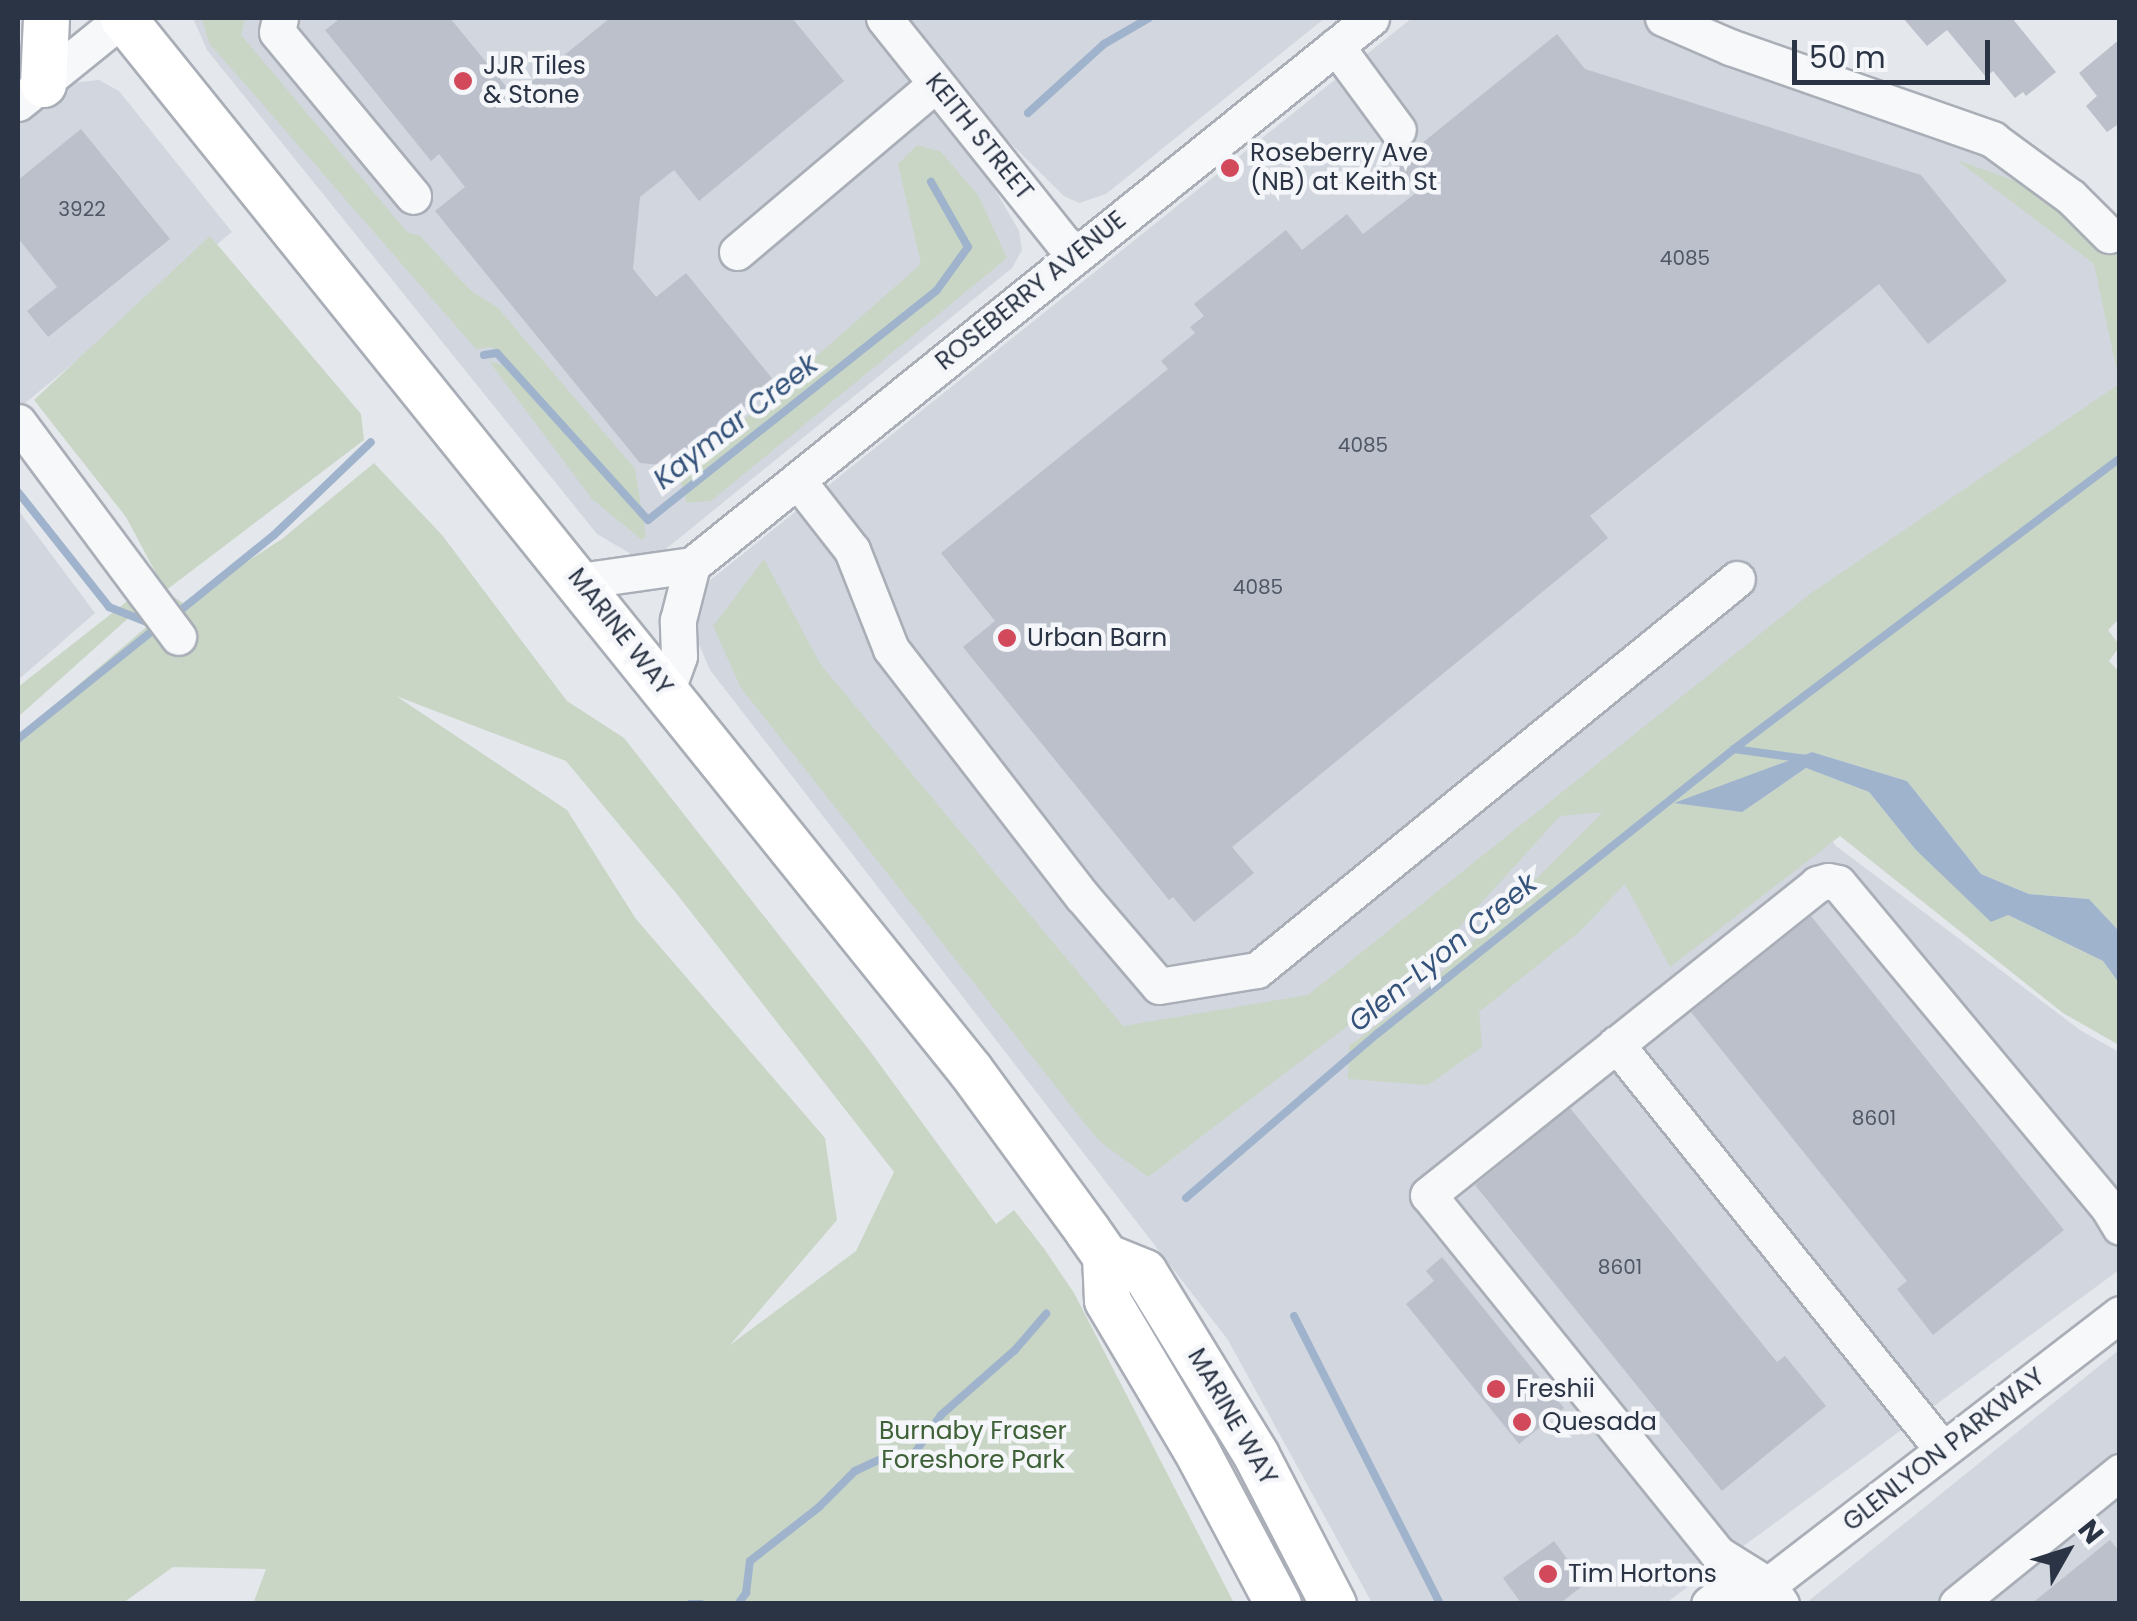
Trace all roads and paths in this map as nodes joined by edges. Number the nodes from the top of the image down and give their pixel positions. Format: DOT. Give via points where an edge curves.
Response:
graph roads {
  1 [pos="46,18"];
  2 [pos="280,18"];
  3 [pos="884,18"];
  4 [pos="1371,18"];
  5 [pos="1663,18"];
  6 [pos="118,22"];
  7 [pos="1336,46"];
  8 [pos="936,84"];
  9 [pos="30,94"];
  10 [pos="1398,130"];
  11 [pos="413,196"];
  12 [pos="2109,235"];
  13 [pos="737,252"];
  14 [pos="1074,256"];
  15 [pos="18,422"];
  16 [pos="798,481"];
  17 [pos="692,565"];
  18 [pos="1737,579"];
  19 [pos="579,581"];
  20 [pos="178,638"];
  21 [pos="666,692"];
  22 [pos="1616,1044"];
  23 [pos="2120,1227"];
  24 [pos="1105,1256"];
  25 [pos="2120,1314"];
  26 [pos="1943,1450"];
  27 [pos="2120,1472"];
  28 [pos="1771,1597"];
  29 [pos="1278,1604"];
  30 [pos="1333,1604"];
  31 [pos="1709,1604"];
  32 [pos="1957,1604"];
  1 -- 9 [label="main road"];
  2 -- 11 [label="street" via="277,32"];
  3 -- 8 [label="street, KEITH STREET"];
  4 -- 7 [label="street, ROSEBERRY AVENUE"];
  5 -- 12 [label="street" via="1992,139"];
  6 -- 9 [label="street"];
  6 -- 19 [label="main road, MARINE WAY"];
  7 -- 10 [label="street"];
  7 -- 14 [label="street, ROSEBERRY AVENUE"];
  8 -- 13 [label="street"];
  8 -- 14 [label="street, KEITH STREET"];
  14 -- 16 [label="street, ROSEBERRY AVENUE"];
  15 -- 20 [label="street"];
  16 -- 17 [label="street, ROSEBERRY AVENUE"];
  16 -- 18 [label="street" via="852,550 891,650 1158,986 1257,970"];
  17 -- 19 [label="street"];
  17 -- 21 [label="street" via="678,620 679,656"];
  19 -- 21 [label="main road, MARINE WAY"];
  21 -- 24 [label="main road, MARINE WAY" via="970,1070"];
  22 -- 23 [label="street" via="1817,884 1838,883"];
  22 -- 26 [label="street"];
  22 -- 28 [label="street" via="1428,1195 1718,1554"];
  24 -- 29 [label="main road, MARINE WAY" via="1106,1300"];
  24 -- 30 [label="main road, MARINE WAY" via="1144,1272 1256,1454"];
  25 -- 26 [label="street, GLENLYON PARKWAY"];
  26 -- 28 [label="street, GLENLYON PARKWAY"];
  27 -- 32 [label="street"];
  28 -- 31 [label="street, GLENLYON PARKWAY" via="1730,1587"];
}
